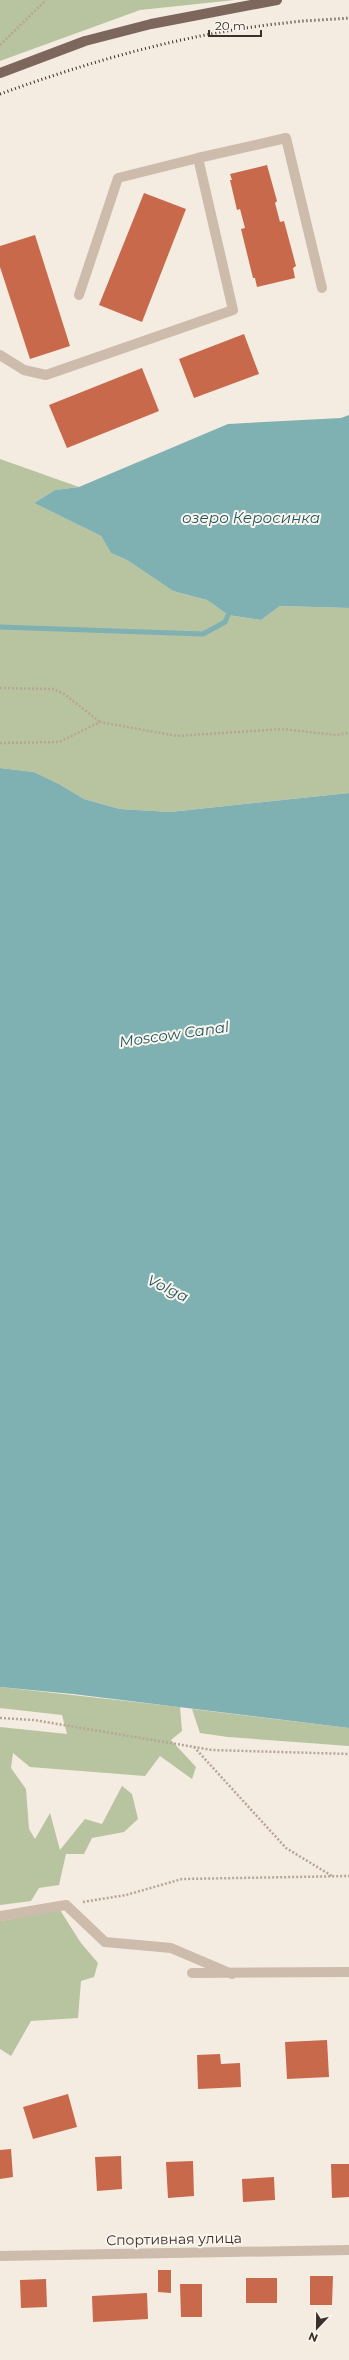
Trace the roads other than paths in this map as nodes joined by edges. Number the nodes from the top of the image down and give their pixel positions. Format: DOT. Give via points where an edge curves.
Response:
graph roads {
  1 [pos="277,0"];
  2 [pos="0,73"];
  3 [pos="198,158"];
  4 [pos="322,288"];
  5 [pos="79,295"];
  6 [pos="0,355"];
  7 [pos="0,1916"];
  8 [pos="192,1972"];
  9 [pos="349,1972"];
  10 [pos="232,1974"];
  11 [pos="349,2250"];
  12 [pos="0,2256"];
  1 -- 2 [label="main road" via="143,26 85,41"];
  3 -- 4 [label="street" via="286,138"];
  3 -- 5 [label="street" via="118,178"];
  3 -- 6 [label="street" via="234,310 46,375 24,370"];
  7 -- 10 [label="street" via="66,1905 105,1942 171,1948"];
  8 -- 10 [label="street"];
  9 -- 10 [label="street"];
  11 -- 12 [label="street, Спортивная улица"];
}
